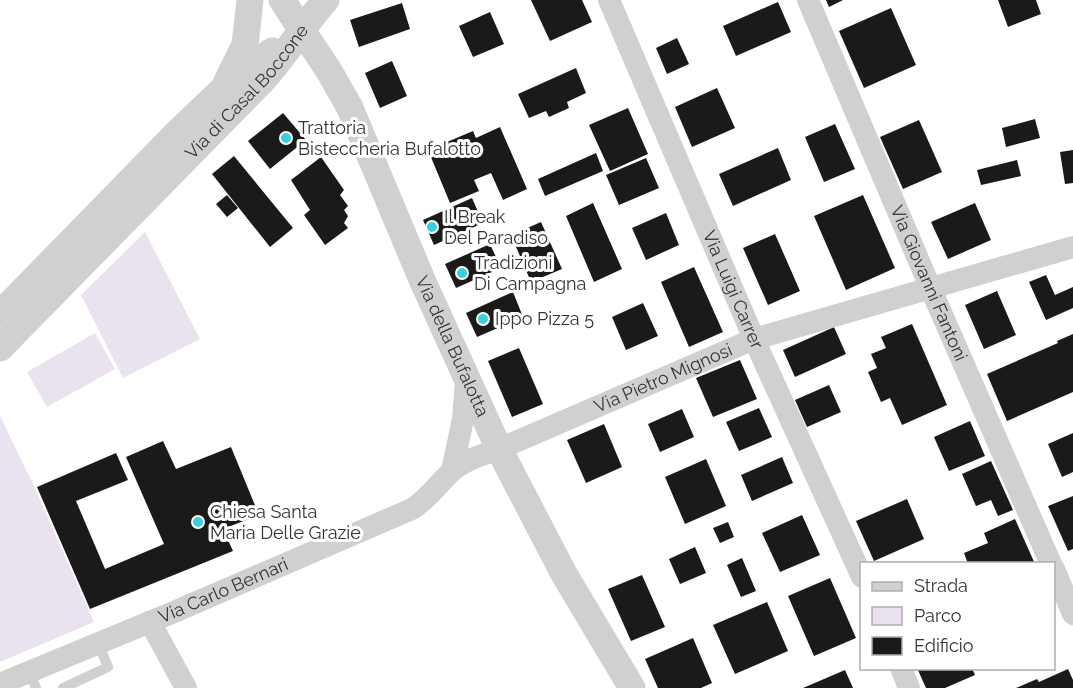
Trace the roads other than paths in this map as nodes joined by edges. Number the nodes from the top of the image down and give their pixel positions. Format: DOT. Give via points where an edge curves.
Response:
graph roads {
  1 [pos="250,0"];
  2 [pos="282,0"];
  3 [pos="326,0"];
  4 [pos="609,0"];
  5 [pos="808,0"];
  6 [pos="302,29"];
  7 [pos="224,88"];
  8 [pos="1073,247"];
  9 [pos="930,287"];
  10 [pos="0,314"];
  11 [pos="754,339"];
  12 [pos="0,348"];
  13 [pos="466,380"];
  14 [pos="499,449"];
  15 [pos="452,471"];
  16 [pos="1050,562"];
  17 [pos="1055,574"];
  18 [pos="860,575"];
  19 [pos="1073,614"];
  20 [pos="150,622"];
  21 [pos="98,643"];
  22 [pos="901,670"];
  23 [pos="33,680"];
  24 [pos="0,684"];
  25 [pos="63,688"];
  26 [pos="186,688"];
  27 [pos="632,688"];
  28 [pos="909,688"];
  1 -- 7 [label="street" via="245,45"];
  2 -- 6 [label="street, Via della Bufalotta"];
  3 -- 6 [label="street"];
  4 -- 11 [label="street, Via Luigi Carrer"];
  5 -- 9 [label="street, Via Giovanni Fantoni"];
  6 -- 7 [label="street, Via di Casal Boccone"];
  6 -- 12 [label="street, Via di Casal Boccone" via="263,80"];
  6 -- 13 [label="street, Via della Bufalotta" via="350,108"];
  7 -- 10 [label="street, Via di Casal Boccone"];
  8 -- 9 [label="street, Via Pietro Mignosi"];
  9 -- 11 [label="street, Via Pietro Mignosi"];
  9 -- 16 [label="street, Via Giovanni Fantoni"];
  11 -- 14 [label="street, Via Pietro Mignosi"];
  11 -- 18 [label="street, Via Luigi Carrer"];
  13 -- 14 [label="street, Via della Bufalotta"];
  13 -- 15 [label="street"];
  14 -- 15 [label="street, Via Carlo Bernari"];
  14 -- 27 [label="street, Via della Bufalotta" via="564,574"];
  15 -- 20 [label="street, Via Carlo Bernari" via="412,509"];
  17 -- 19 [label="street"];
  20 -- 21 [label="street, Via Carlo Bernari"];
  20 -- 26 [label="street"];
  21 -- 23 [label="street, Via Carlo Bernari"];
  21 -- 25 [label="lane" via="108,668"];
  22 -- 28 [label="street"];
  23 -- 24 [label="street, Via Carlo Bernari"];
}
